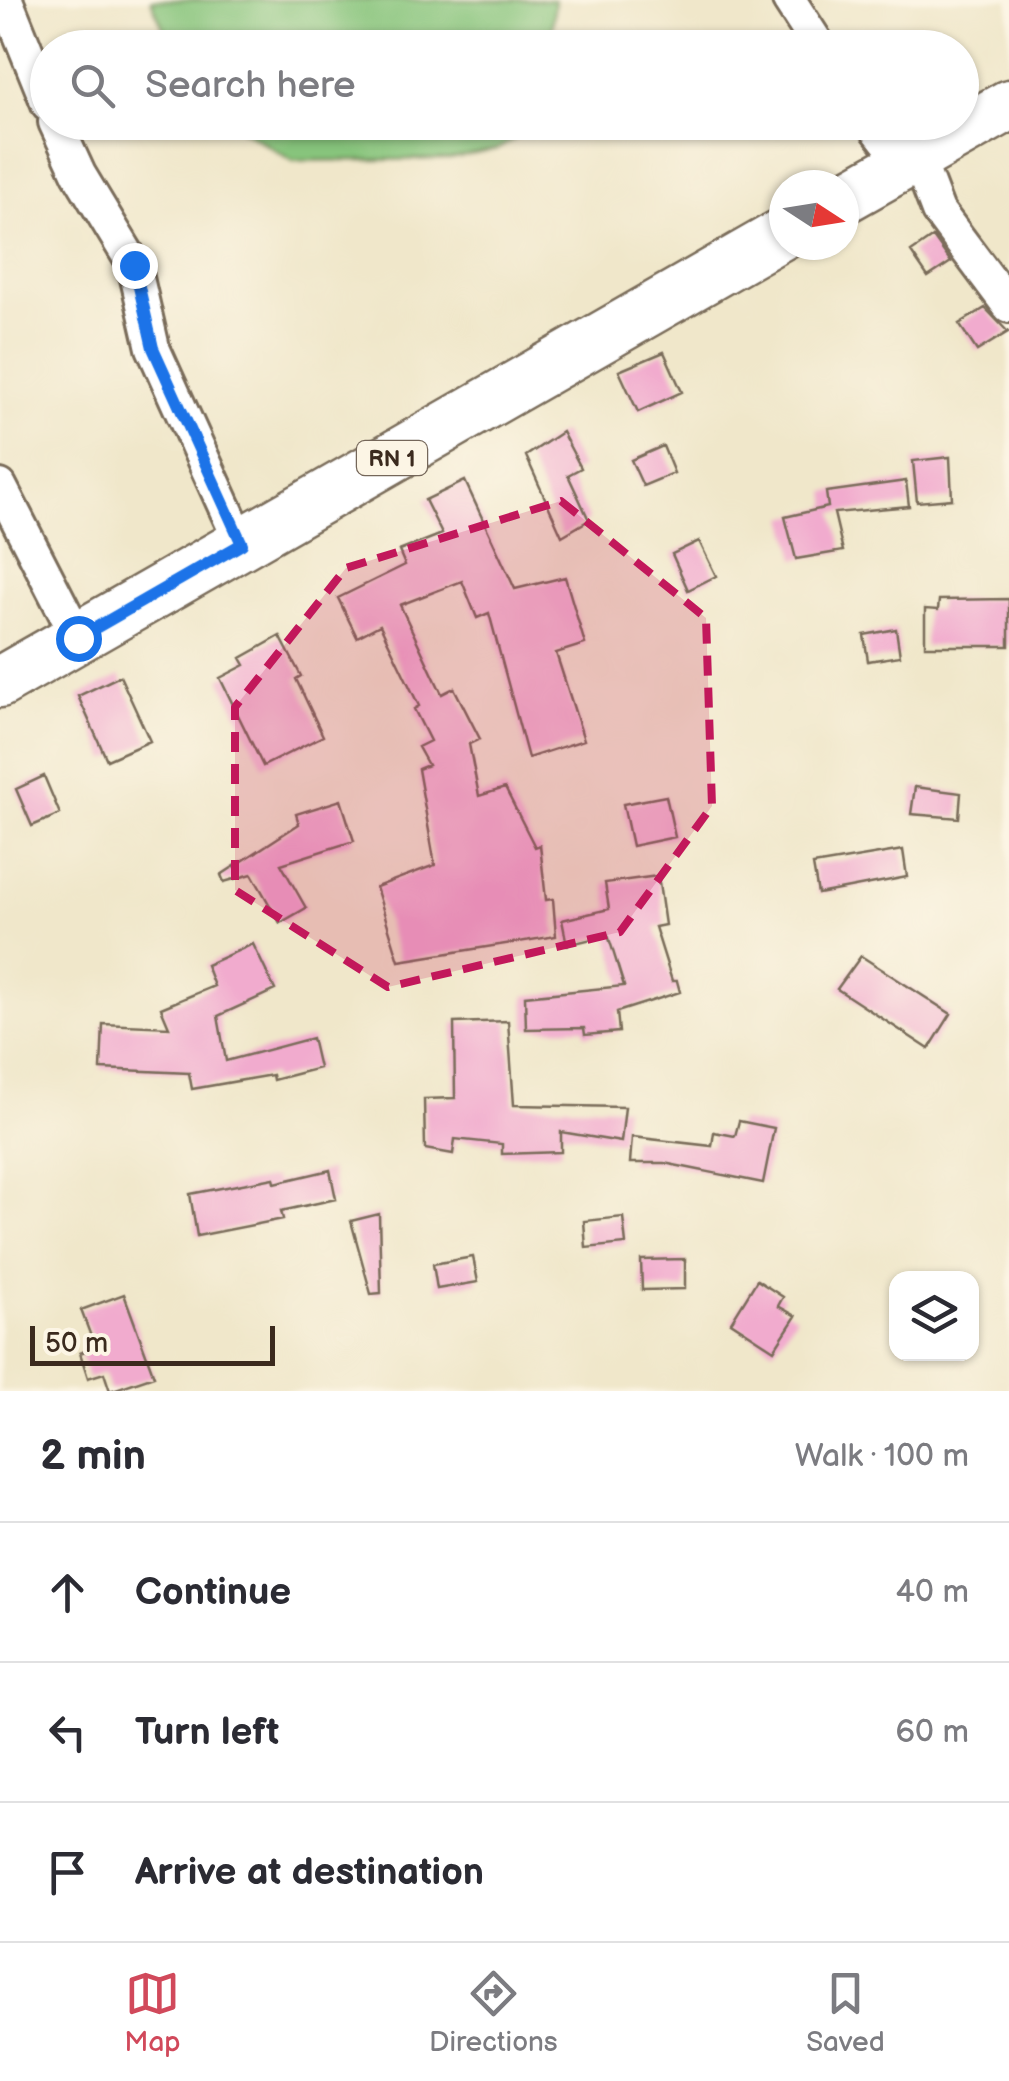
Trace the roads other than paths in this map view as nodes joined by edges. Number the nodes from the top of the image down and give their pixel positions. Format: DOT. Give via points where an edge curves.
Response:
graph roads {
  1 [pos="6,0"];
  2 [pos="788,0"];
  3 [pos="808,30"];
  4 [pos="30,59"];
  5 [pos="1009,105"];
  6 [pos="979,122"];
  7 [pos="63,140"];
  8 [pos="890,140"];
  9 [pos="947,140"];
  10 [pos="911,160"];
  11 [pos="859,189"];
  12 [pos="769,242"];
  13 [pos="1009,306"];
  14 [pos="0,486"];
  15 [pos="242,544"];
  16 [pos="78,638"];
  17 [pos="0,682"];
  1 -- 4 [label="street"];
  2 -- 3 [label="street"];
  5 -- 6 [label="main road"];
  7 -- 15 [label="street" via="134,265 153,348"];
  8 -- 10 [label="street"];
  9 -- 10 [label="main road"];
  10 -- 11 [label="main road"];
  10 -- 13 [label="street" via="938,211"];
  12 -- 15 [label="main road, RN 1"];
  14 -- 16 [label="street"];
  15 -- 16 [label="main road, RN 1"];
  16 -- 17 [label="main road, RN 1"];
}
